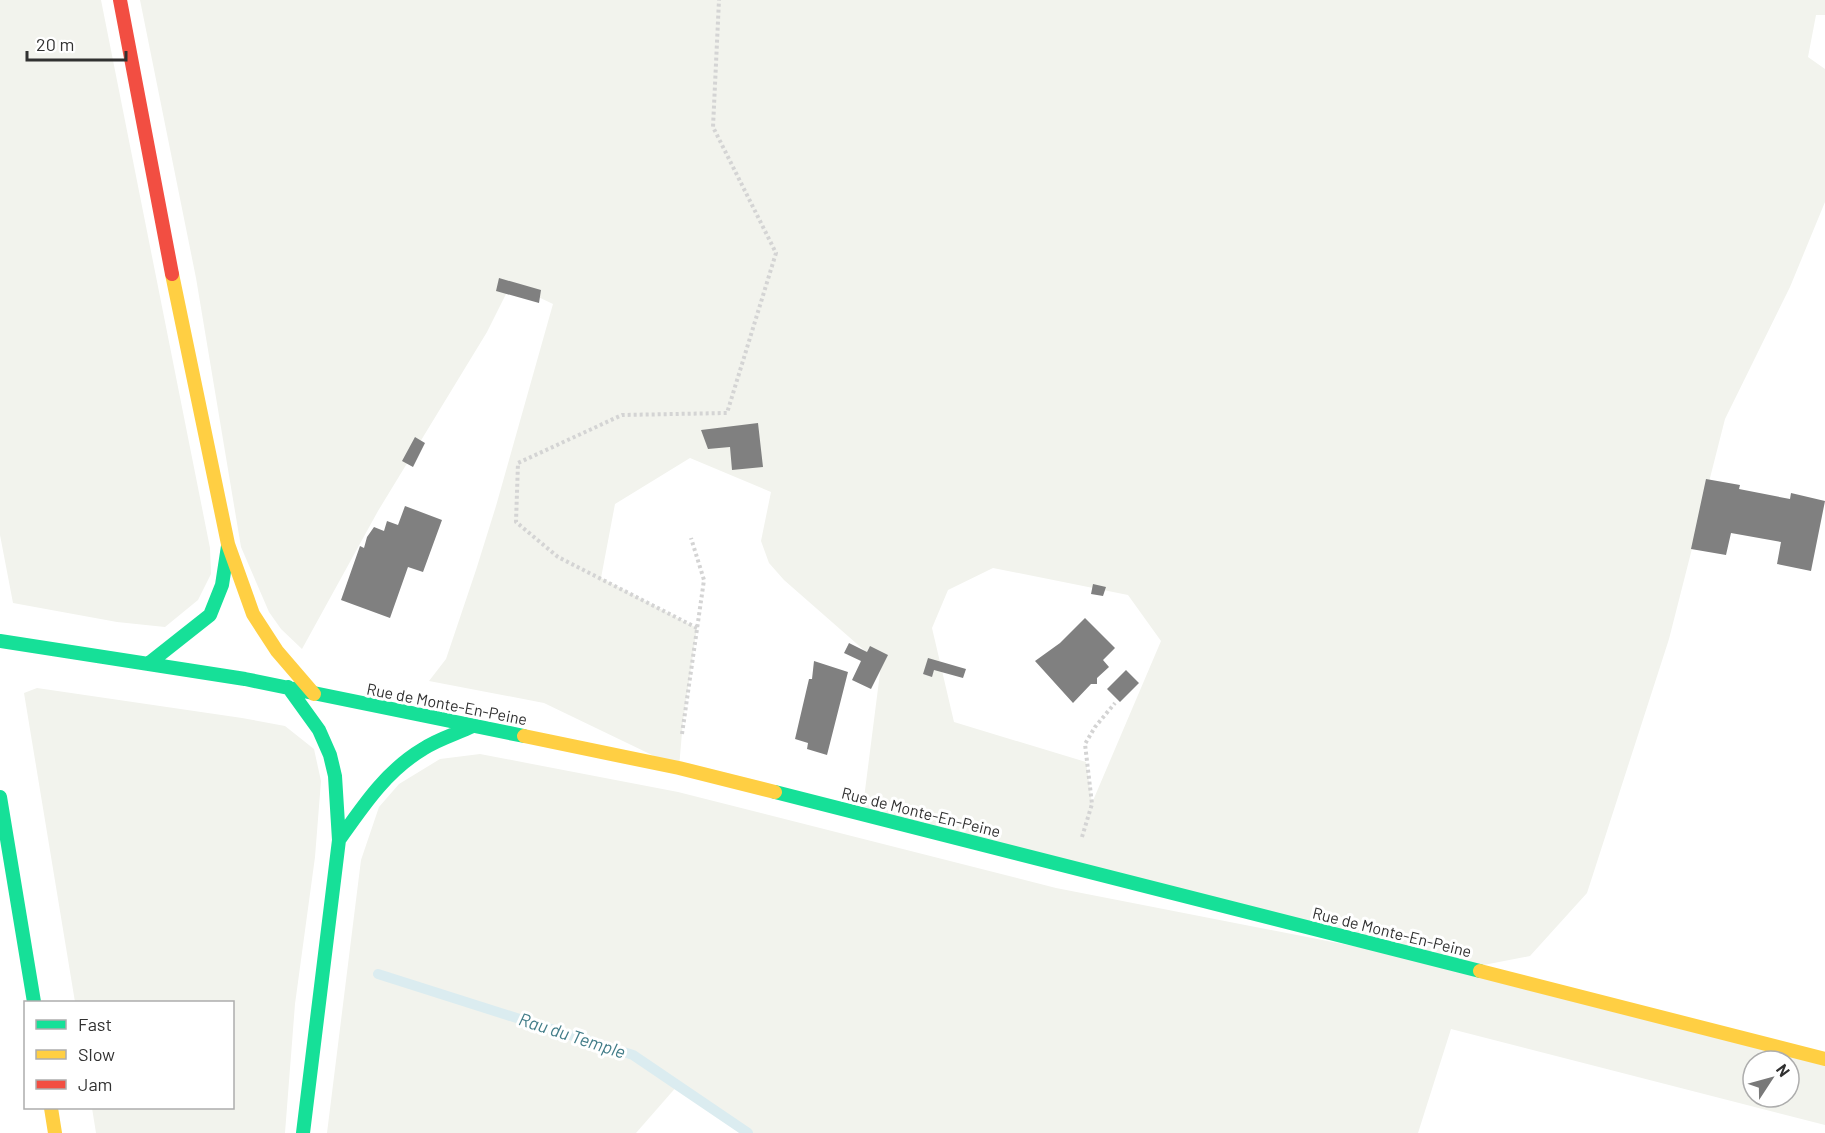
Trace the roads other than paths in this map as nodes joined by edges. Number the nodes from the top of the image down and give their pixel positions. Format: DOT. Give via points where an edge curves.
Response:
graph roads {
  1 [pos="120,0"];
  2 [pos="228,544"];
  3 [pos="0,641"];
  4 [pos="148,664"];
  5 [pos="288,687"];
  6 [pos="314,694"];
  7 [pos="473,726"];
  8 [pos="0,797"];
  9 [pos="339,840"];
  10 [pos="34,1001"];
  11 [pos="1825,1059"];
  12 [pos="51,1109"];
  13 [pos="55,1133"];
  14 [pos="303,1133"];
  1 -- 2 [label="main road"];
  2 -- 4 [label="main road" via="222,585 210,615"];
  2 -- 6 [label="main road" via="253,614"];
  3 -- 4 [label="main road, Rue de Monte-En-Peine"];
  4 -- 5 [label="main road, Rue de Monte-En-Peine"];
  5 -- 6 [label="main road, Rue de Monte-En-Peine"];
  5 -- 9 [label="main road" via="320,730 330,755"];
  6 -- 7 [label="main road, Rue de Monte-En-Peine"];
  7 -- 9 [label="main road" via="421,750 391,773"];
  7 -- 11 [label="main road, Rue de Monte-En-Peine" via="679,768"];
  8 -- 10 [label="main road"];
  9 -- 14 [label="main road"];
  12 -- 13 [label="main road"];
}
